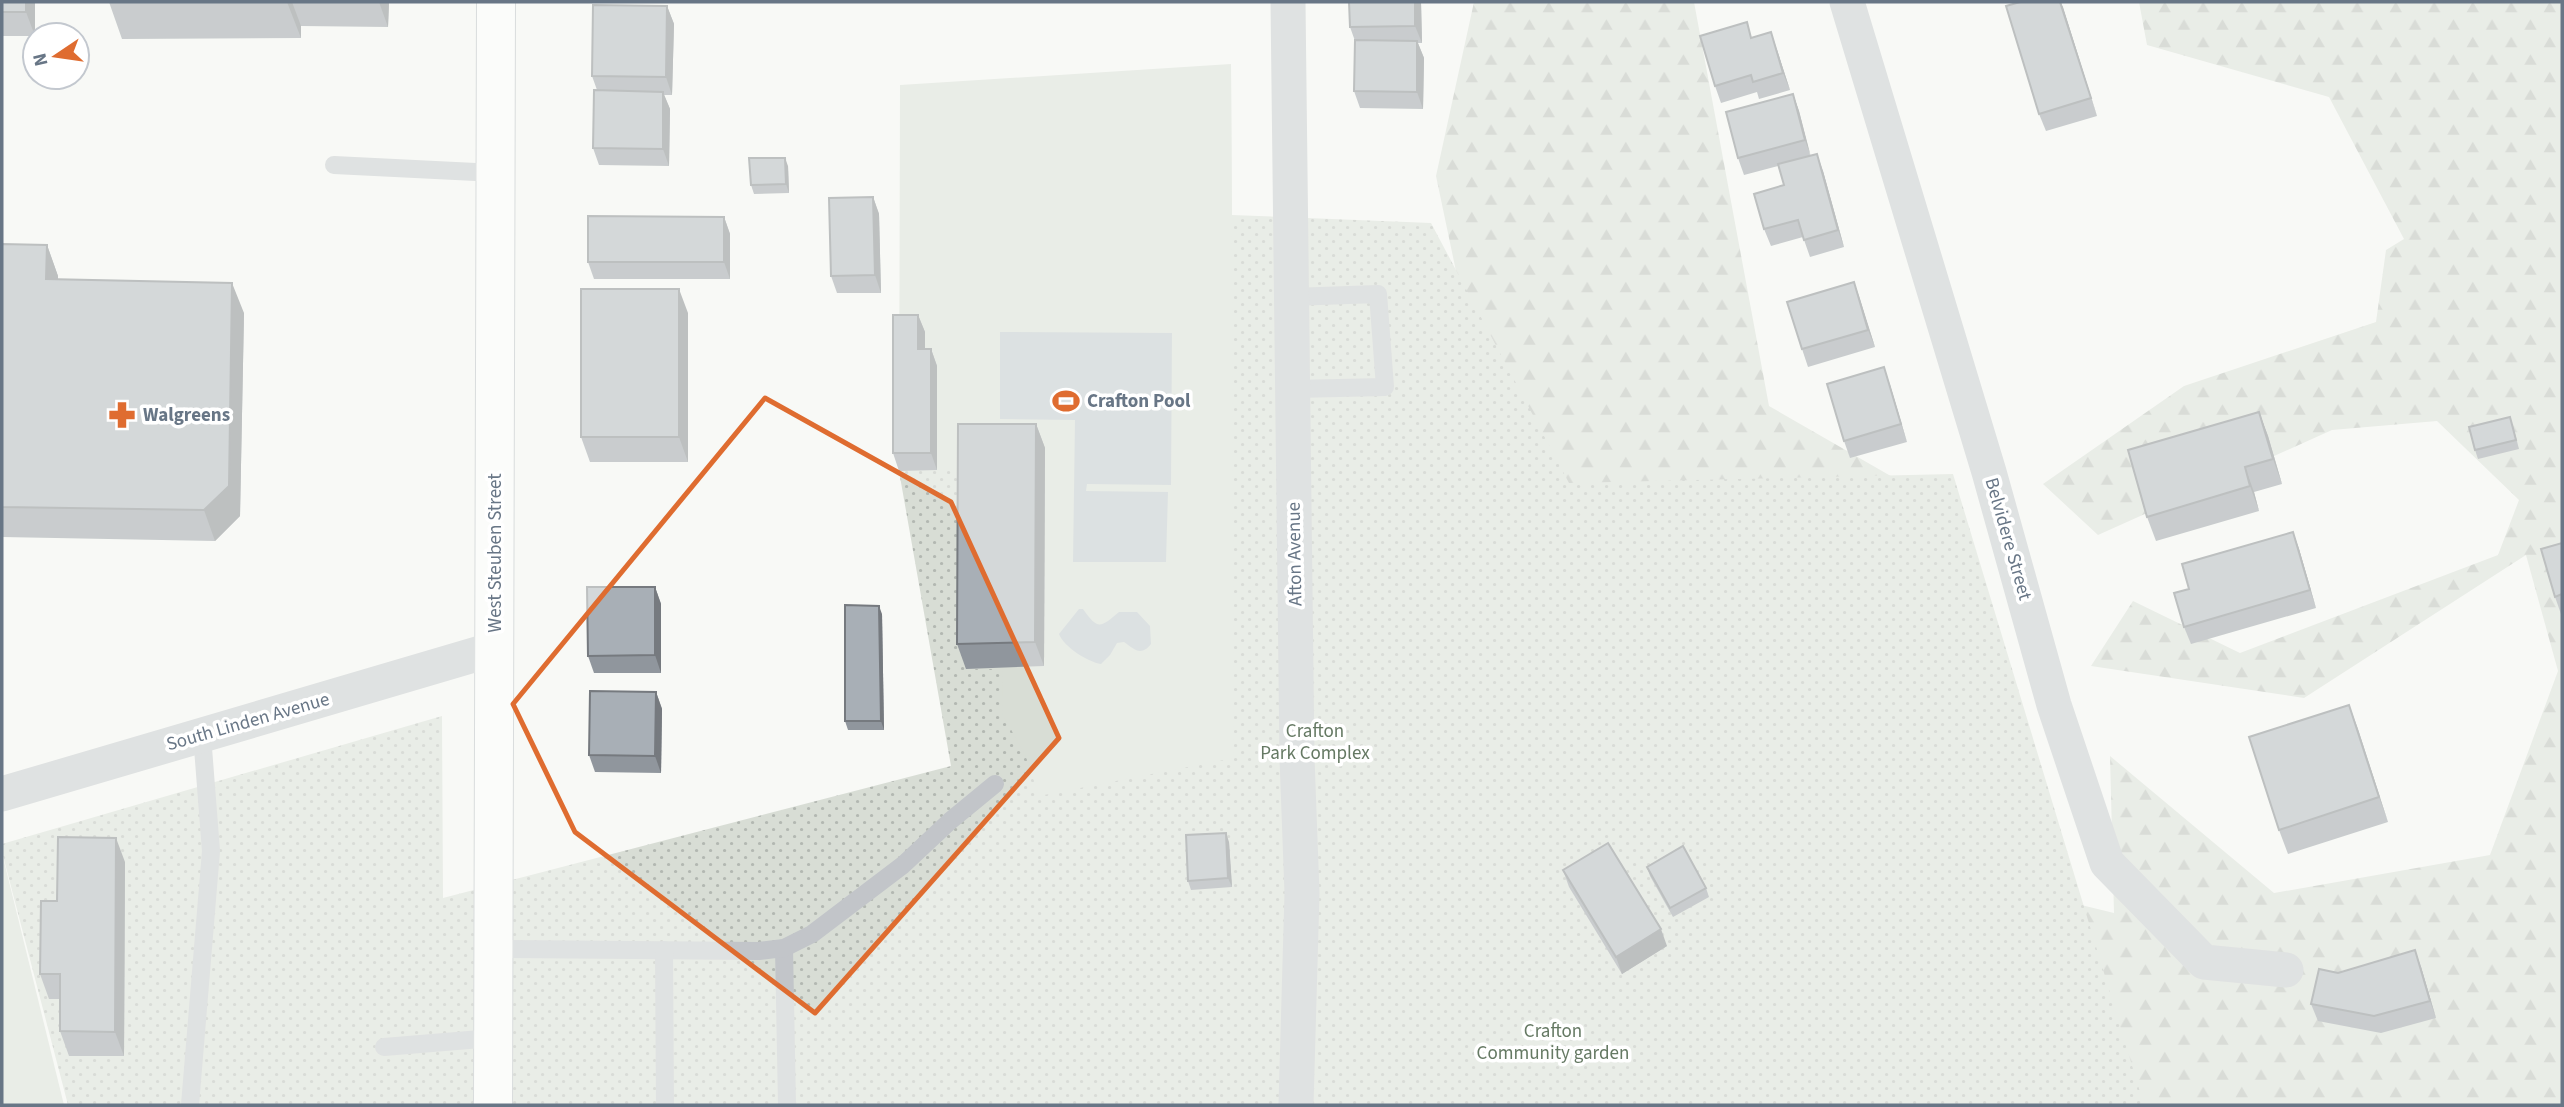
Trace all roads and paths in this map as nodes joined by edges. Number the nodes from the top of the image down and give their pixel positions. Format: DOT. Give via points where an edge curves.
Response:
graph roads {
  1 [pos="496,2"];
  2 [pos="1288,2"];
  3 [pos="1847,2"];
  4 [pos="334,165"];
  5 [pos="496,173"];
  6 [pos="1292,297"];
  7 [pos="1293,389"];
  8 [pos="494,649"];
  9 [pos="202,735"];
  10 [pos="995,783"];
  11 [pos="2,794"];
  12 [pos="784,948"];
  13 [pos="493,949"];
  14 [pos="664,950"];
  15 [pos="2286,970"];
  16 [pos="493,1038"];
  17 [pos="384,1047"];
  18 [pos="190,1105"];
  19 [pos="493,1105"];
  20 [pos="665,1105"];
  21 [pos="787,1105"];
  22 [pos="1296,1105"];
  1 -- 5 [label="main road, West Steuben Street"];
  2 -- 6 [label="street, Afton Avenue"];
  3 -- 15 [label="street, Belvidere Street" via="1989,471 2054,705 2107,863 2204,962"];
  4 -- 5 [label="lane"];
  5 -- 8 [label="main road, West Steuben Street"];
  6 -- 7 [label="street, Afton Avenue"];
  6 -- 7 [label="lane" via="1378,294 1385,387"];
  7 -- 22 [label="street, Afton Avenue" via="1302,892"];
  8 -- 9 [label="street, South Linden Avenue"];
  8 -- 13 [label="main road, West Steuben Street"];
  9 -- 11 [label="street, South Linden Avenue"];
  9 -- 18 [label="lane" via="211,851"];
  10 -- 12 [label="lane" via="904,865 812,934"];
  12 -- 14 [label="lane"];
  12 -- 21 [label="lane"];
  13 -- 14 [label="lane"];
  13 -- 16 [label="main road, West Steuben Street"];
  14 -- 20 [label="lane"];
  16 -- 17 [label="lane"];
  16 -- 19 [label="main road, West Steuben Street"];
}
